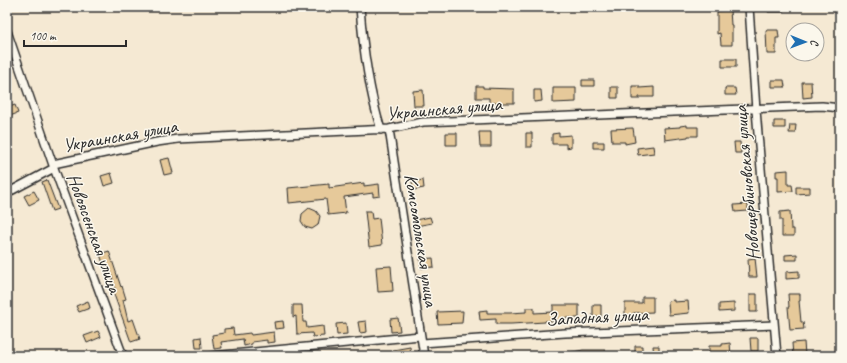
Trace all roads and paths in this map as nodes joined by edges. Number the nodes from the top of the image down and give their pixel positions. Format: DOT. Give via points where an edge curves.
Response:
graph roads {
  1 [pos="360,7"];
  2 [pos="749,7"];
  3 [pos="7,31"];
  4 [pos="840,108"];
  5 [pos="756,110"];
  6 [pos="385,129"];
  7 [pos="54,166"];
  8 [pos="7,193"];
  9 [pos="774,325"];
  10 [pos="421,340"];
  11 [pos="123,356"];
  12 [pos="212,356"];
  13 [pos="424,356"];
  14 [pos="777,356"];
  1 -- 6 [label="street, Комсомольская улица" via="365,59 374,107"];
  2 -- 5 [label="street, Новощербиновская улица"];
  3 -- 7 [label="street, Новоясенская улица"];
  4 -- 5 [label="street, Украинская улица" via="822,106"];
  5 -- 6 [label="street, Украинская улица" via="423,122"];
  5 -- 9 [label="street, Новощербиновская улица"];
  6 -- 7 [label="street, Украинская улица" via="178,139"];
  6 -- 10 [label="street, Комсомольская улица"];
  7 -- 8 [label="street, Украинская улица"];
  7 -- 11 [label="street, Новоясенская улица"];
  9 -- 10 [label="street, Западная улица"];
  9 -- 14 [label="street, Новощербиновская улица"];
  10 -- 12 [label="street, Западная улица"];
  10 -- 13 [label="street, Комсомольская улица"];
}
